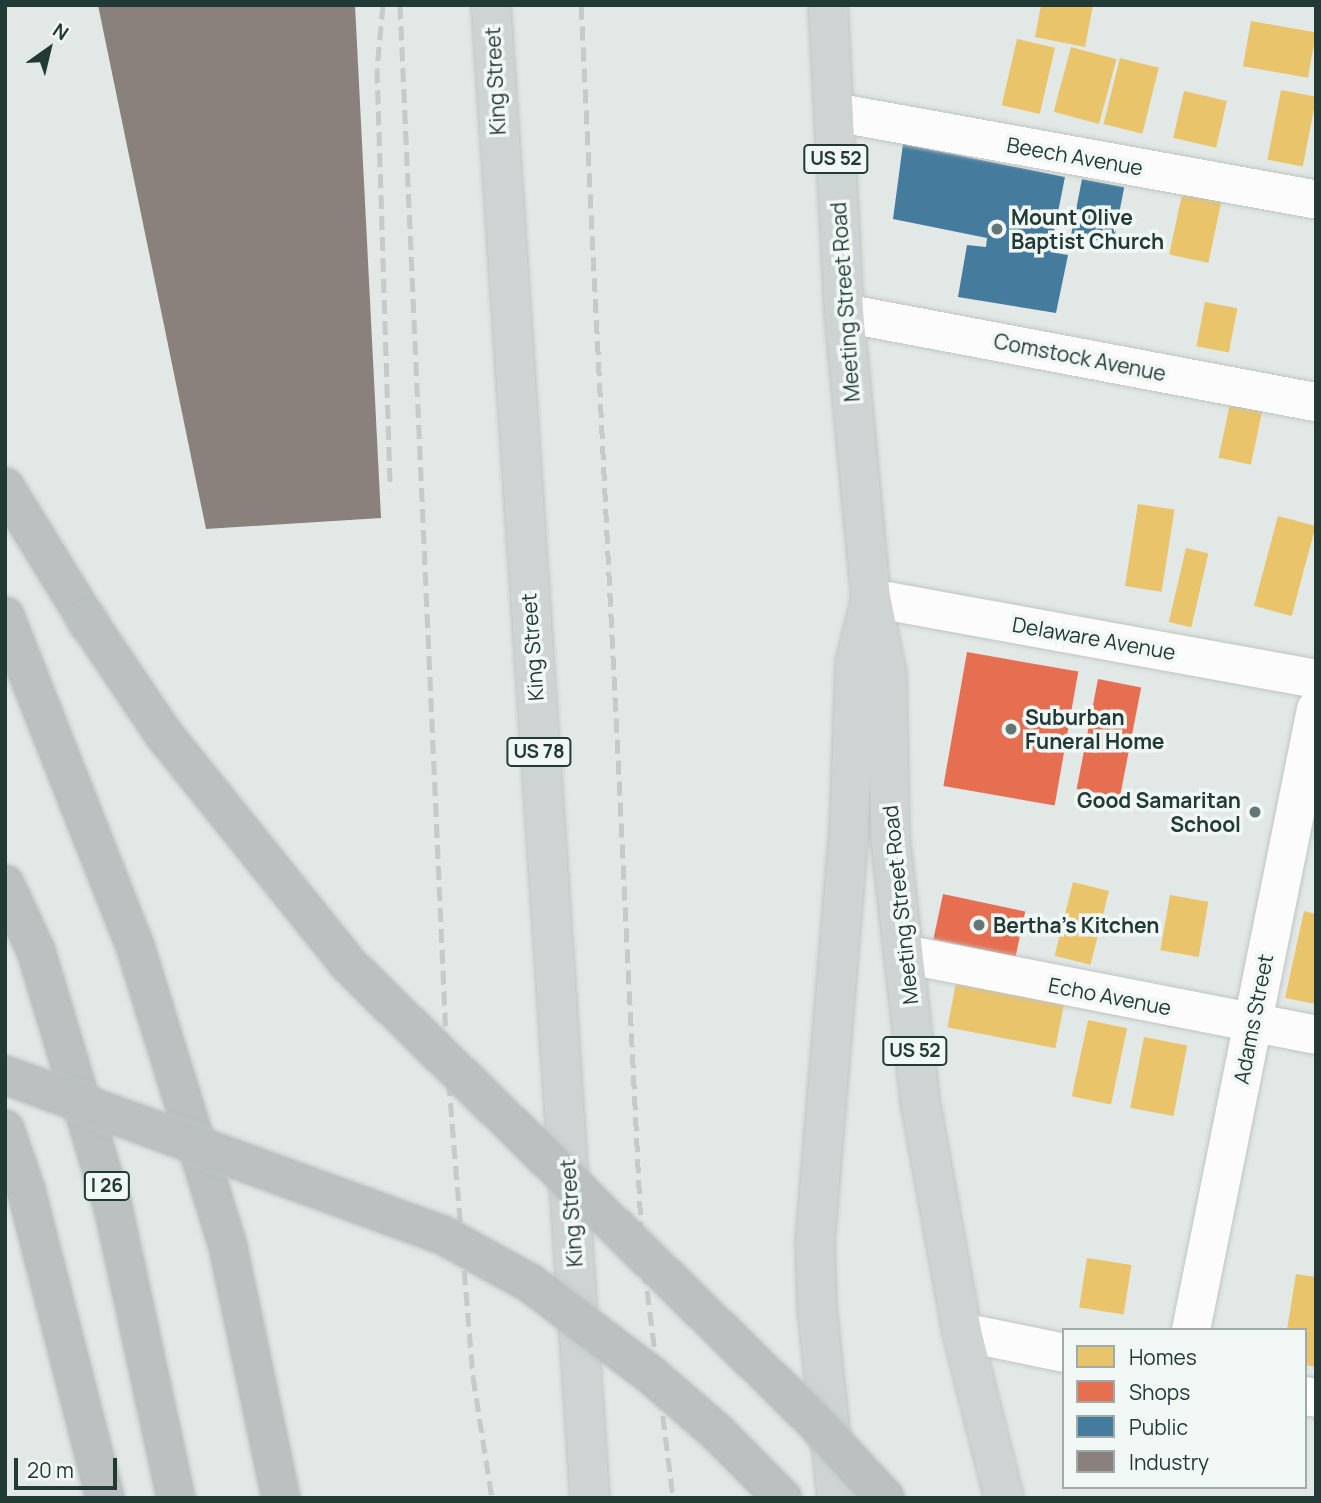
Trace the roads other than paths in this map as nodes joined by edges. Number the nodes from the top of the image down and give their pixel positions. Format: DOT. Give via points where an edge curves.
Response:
graph roads {
  1 [pos="491,5"];
  2 [pos="828,5"];
  3 [pos="834,112"];
  4 [pos="1316,200"];
  5 [pos="844,313"];
  6 [pos="1316,402"];
  7 [pos="5,487"];
  8 [pos="871,598"];
  9 [pos="5,616"];
  10 [pos="1316,678"];
  11 [pos="1316,709"];
  12 [pos="5,884"];
  13 [pos="904,954"];
  14 [pos="1252,1024"];
  15 [pos="1316,1035"];
  16 [pos="5,1075"];
  17 [pos="5,1129"];
  18 [pos="1191,1328"];
  19 [pos="962,1332"];
  20 [pos="1062,1353"];
  21 [pos="105,1498"];
  22 [pos="176,1498"];
  23 [pos="281,1498"];
  24 [pos="590,1498"];
  25 [pos="782,1498"];
  26 [pos="837,1498"];
  27 [pos="885,1498"];
  28 [pos="1004,1498"];
  1 -- 24 [label="main road, King Street / US 78"];
  2 -- 3 [label="main road, Meeting Street Road / US 52"];
  3 -- 4 [label="street, Beech Avenue"];
  3 -- 5 [label="main road, Meeting Street Road / US 52"];
  5 -- 6 [label="street, Comstock Avenue"];
  5 -- 8 [label="main road, Meeting Street Road / US 52"];
  7 -- 27 [label="highway, bridge" via="88,622 173,747 348,964 813,1420"];
  8 -- 10 [label="street, Delaware Avenue"];
  8 -- 13 [label="main road, Meeting Street Road / US 52" via="887,674 890,836"];
  8 -- 26 [label="main road, Meeting Street Road / US 52" via="855,663 849,830 815,1242 817,1309"];
  9 -- 23 [label="highway" via="136,949 228,1247"];
  11 -- 14 [label="street, Adams Street"];
  12 -- 22 [label="highway, I 26" via="36,951 113,1207"];
  13 -- 14 [label="street, Echo Avenue"];
  13 -- 19 [label="main road, Meeting Street Road / US 52" via="920,1106"];
  14 -- 15 [label="street, Echo Avenue"];
  14 -- 18 [label="street, Adams Street"];
  16 -- 25 [label="highway, bridge" via="443,1235 530,1283 650,1374 717,1432"];
  17 -- 21 [label="highway" via="26,1190"];
  19 -- 20 [label="street"];
  19 -- 28 [label="main road, Meeting Street Road / US 52"];
}
